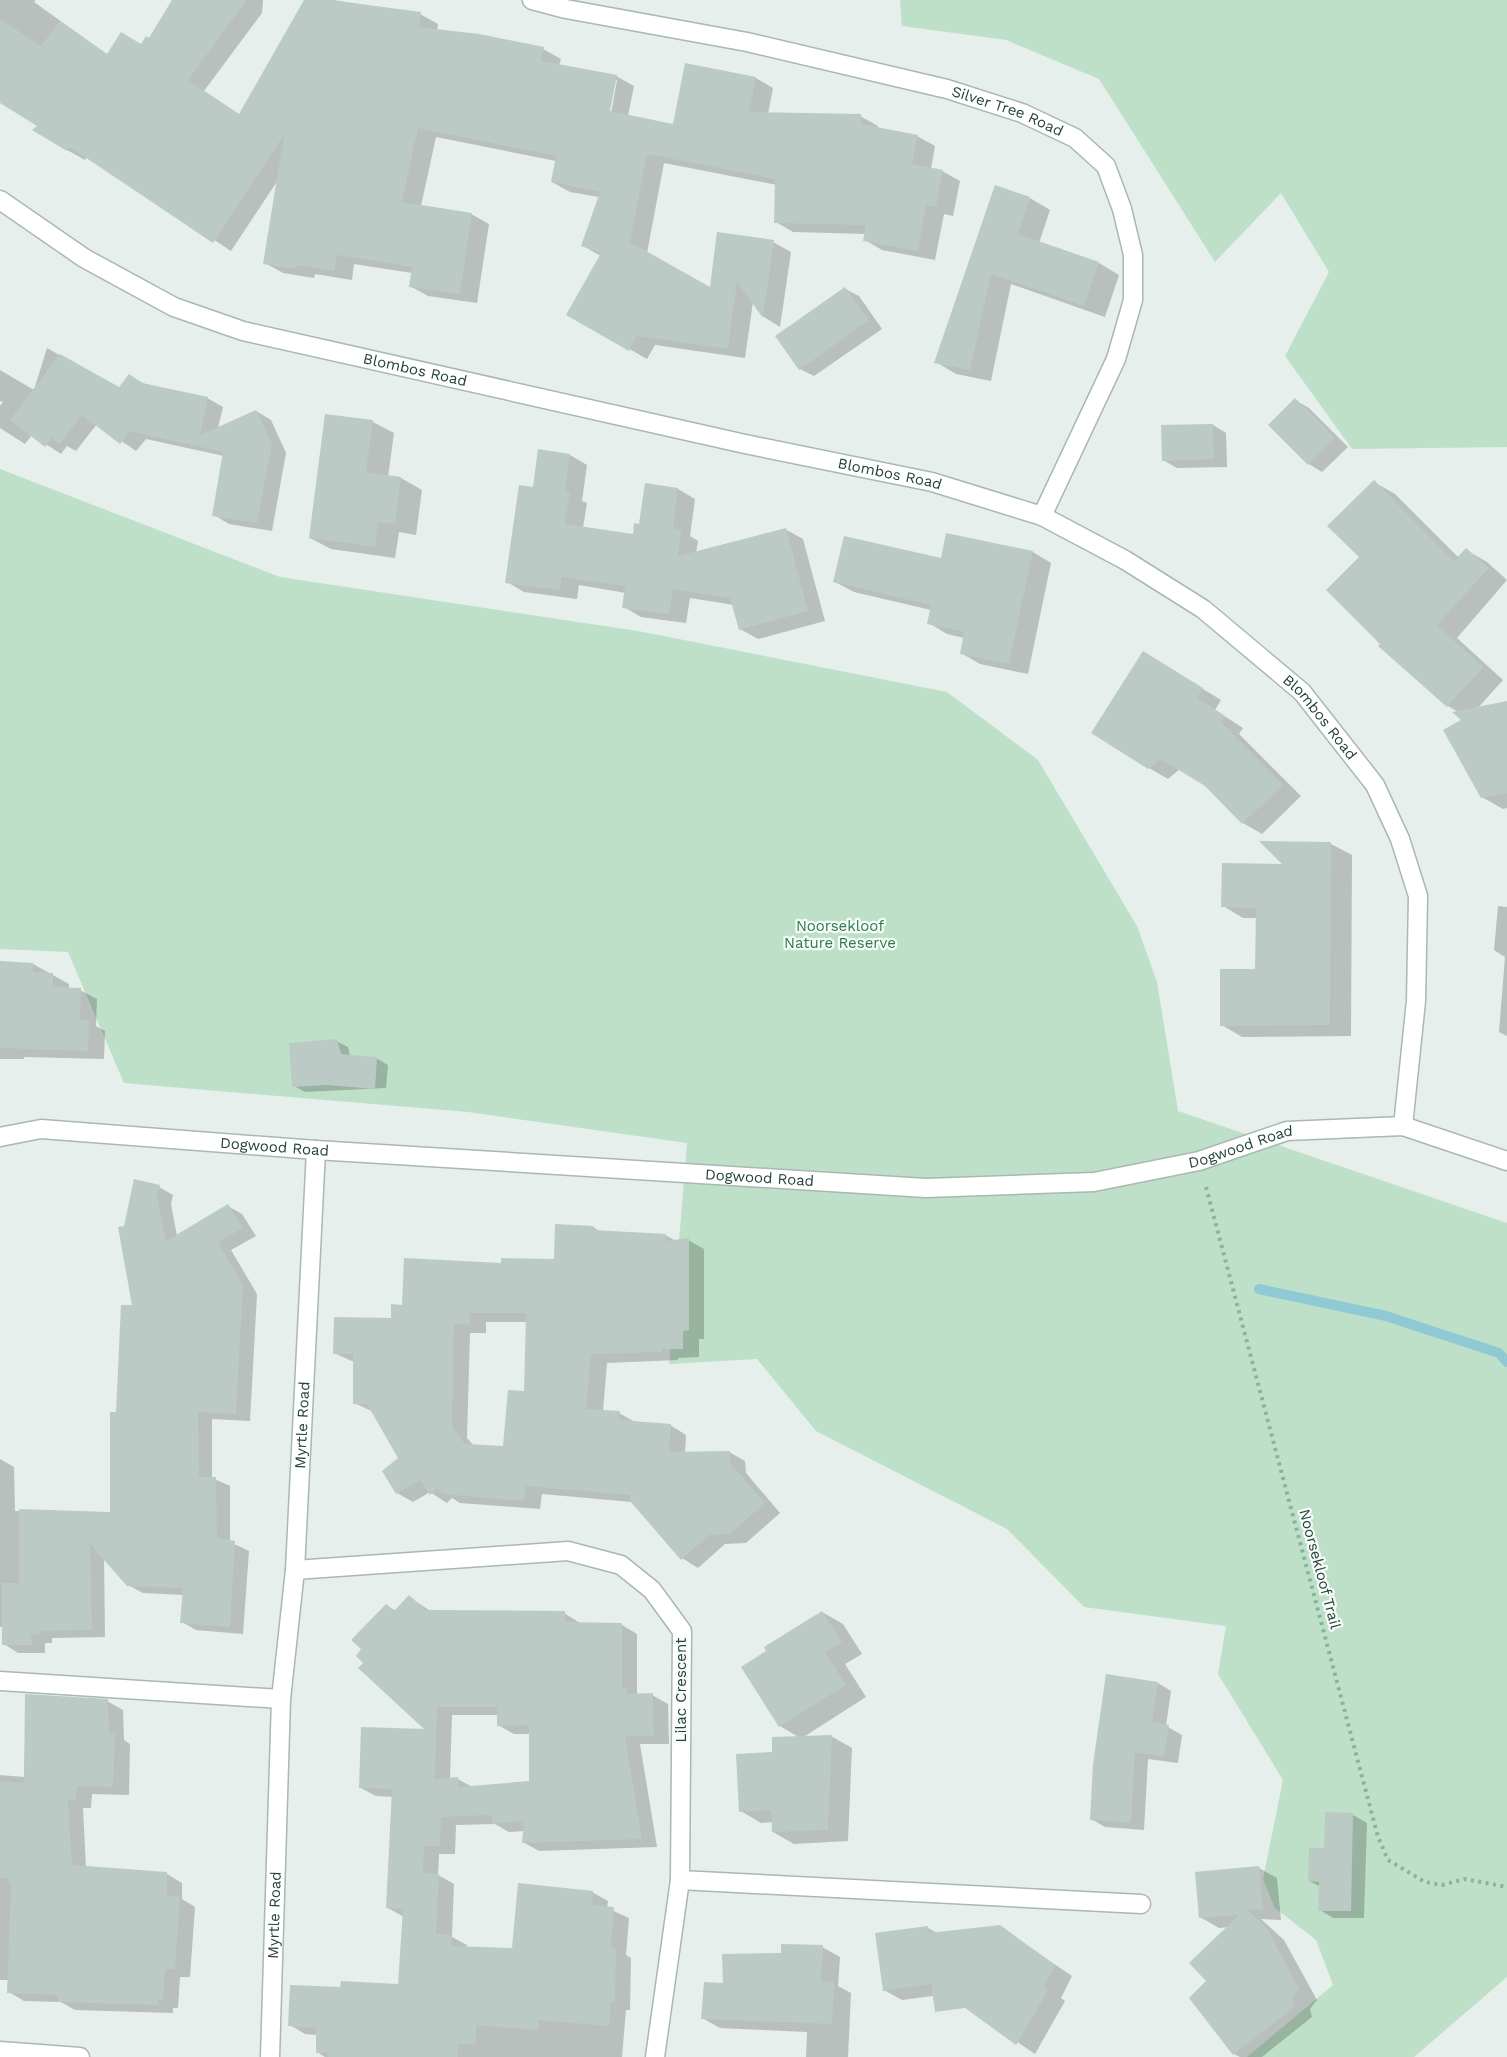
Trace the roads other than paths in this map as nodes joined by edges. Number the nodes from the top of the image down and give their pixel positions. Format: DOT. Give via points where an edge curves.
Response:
graph roads {
  1 [pos="532,0"];
  2 [pos="0,200"];
  3 [pos="1042,516"];
  4 [pos="1403,1126"];
  5 [pos="0,1137"];
  6 [pos="316,1150"];
  7 [pos="1507,1161"];
  8 [pos="295,1570"];
  9 [pos="0,1681"];
  10 [pos="281,1699"];
  11 [pos="680,1880"];
  12 [pos="1141,1904"];
  13 [pos="0,2051"];
  14 [pos="80,2057"];
  15 [pos="270,2057"];
  16 [pos="655,2057"];
  1 -- 3 [label="street, Silver Tree Road" via="747,42 947,89 1022,113 1075,138 1106,166 1122,208 1133,255 1133,300 1116,359"];
  2 -- 3 [label="street, Blombos Road" via="84,258 174,307 243,331 744,444 932,482"];
  3 -- 4 [label="street, Blombos Road" via="1125,560 1203,609 1302,692 1375,785 1400,838 1418,897 1416,1001"];
  4 -- 6 [label="street, Dogwood Road" via="1287,1131 1199,1161 1094,1182 926,1188"];
  4 -- 7 [label="street, Dogwood Road"];
  5 -- 6 [label="street, Dogwood Road" via="41,1130"];
  6 -- 8 [label="street, Myrtle Road"];
  8 -- 10 [label="street, Myrtle Road"];
  8 -- 11 [label="street, Lilac Crescent" via="568,1551 621,1565 652,1590 682,1631"];
  9 -- 10 [label="street"];
  10 -- 15 [label="street, Myrtle Road"];
  11 -- 12 [label="street"];
  11 -- 16 [label="street, Lilac Crescent"];
  13 -- 14 [label="street"];
}
